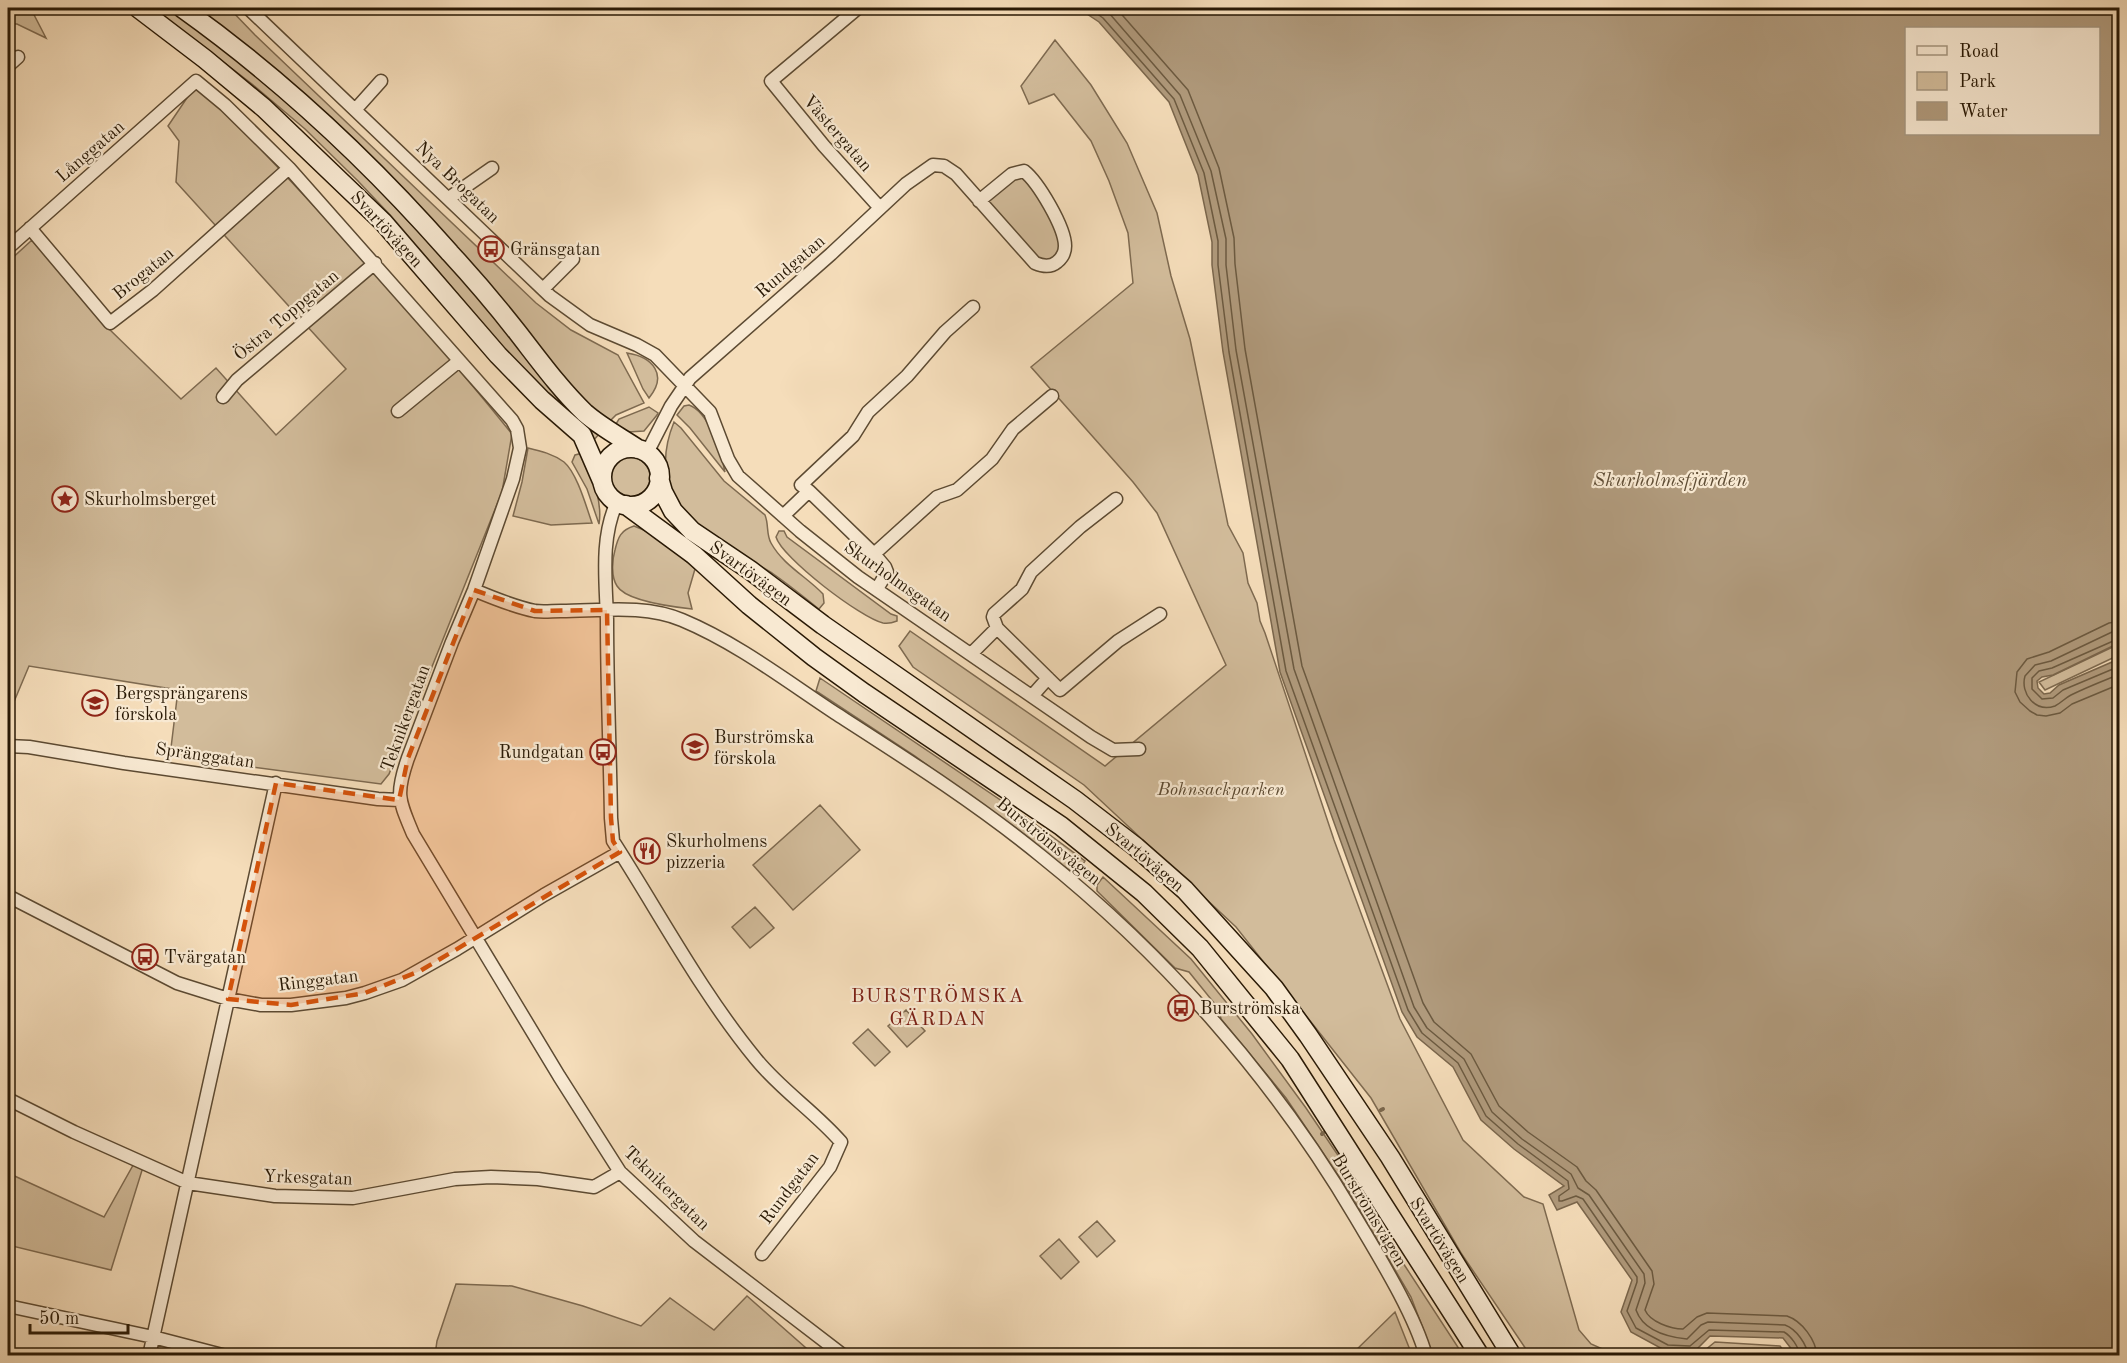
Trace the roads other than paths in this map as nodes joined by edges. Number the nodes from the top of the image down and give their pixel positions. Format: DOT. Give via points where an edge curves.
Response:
graph roads {
  1 [pos="182,8"];
  2 [pos="248,8"];
  3 [pos="858,8"];
  4 [pos="143,11"];
  5 [pos="18,57"];
  6 [pos="8,66"];
  7 [pos="196,81"];
  8 [pos="381,81"];
  9 [pos="355,110"];
  10 [pos="289,168"];
  11 [pos="492,168"];
  12 [pos="449,198"];
  13 [pos="979,201"];
  14 [pos="880,208"];
  15 [pos="30,228"];
  16 [pos="8,248"];
  17 [pos="573,259"];
  18 [pos="375,264"];
  19 [pos="543,289"];
  20 [pos="973,307"];
  21 [pos="459,361"];
  22 [pos="684,386"];
  23 [pos="1052,396"];
  24 [pos="223,397"];
  25 [pos="398,411"];
  26 [pos="642,451"];
  27 [pos="660,478"];
  28 [pos="602,481"];
  29 [pos="809,491"];
  30 [pos="1116,499"];
  31 [pos="621,503"];
  32 [pos="783,516"];
  33 [pos="874,554"];
  34 [pos="877,589"];
  35 [pos="474,590"];
  36 [pos="607,610"];
  37 [pos="1160,614"];
  38 [pos="997,628"];
  39 [pos="971,654"];
  40 [pos="1048,678"];
  41 [pos="1032,696"];
  42 [pos="8,746"];
  43 [pos="1139,749"];
  44 [pos="276,783"];
  45 [pos="399,800"];
  46 [pos="620,852"];
  47 [pos="8,896"];
  48 [pos="476,938"];
  49 [pos="228,999"];
  50 [pos="8,1099"];
  51 [pos="620,1172"];
  52 [pos="188,1183"];
  53 [pos="762,1254"];
  54 [pos="8,1306"];
  55 [pos="153,1337"];
  56 [pos="149,1356"];
  57 [pos="226,1356"];
  58 [pos="844,1356"];
  59 [pos="1426,1356"];
  60 [pos="1480,1356"];
  61 [pos="1512,1356"];
  1 -- 26 [label="main road, Svartövägen" via="298,100 351,149 448,250 567,393 603,427"];
  2 -- 9 [label="street, Nya Brogatan"];
  3 -- 14 [label="street, Västergatan" via="771,81"];
  4 -- 28 [label="main road, Svartövägen" via="264,108 383,222 498,355 582,435"];
  5 -- 6 [label="street"];
  7 -- 10 [label="street, Teknikergatan"];
  7 -- 15 [label="street, Långgatan"];
  8 -- 9 [label="street"];
  9 -- 12 [label="street, Nya Brogatan"];
  10 -- 15 [label="street, Brogatan" via="153,290 110,323"];
  10 -- 18 [label="street, Teknikergatan"];
  11 -- 12 [label="street"];
  12 -- 19 [label="street, Nya Brogatan"];
  13 -- 13 [label="street, Rundgatan" via="1012,174 1023,171 1030,176 1064,237 1060,260 1048,266 1035,263"];
  13 -- 14 [label="street, Rundgatan" via="956,174 938,164 927,168"];
  14 -- 22 [label="street, Rundgatan"];
  15 -- 16 [label="street, Långgatan"];
  17 -- 19 [label="street"];
  18 -- 21 [label="street, Teknikergatan"];
  18 -- 24 [label="street, Östra Toppgatan" via="237,380"];
  19 -- 22 [label="street, Nya Brogatan" via="590,325 655,355"];
  20 -- 29 [label="street" via="868,412 853,436 801,485"];
  21 -- 25 [label="street"];
  21 -- 35 [label="street, Teknikergatan" via="512,420 519,442 513,479"];
  22 -- 26 [label="street, Rundgatan"];
  22 -- 32 [label="street, Skurholmsgatan" via="710,412 738,476"];
  23 -- 33 [label="street" via="1013,429 992,459 957,490 937,496"];
  26 -- 27 [label="main road" via="656,462"];
  26 -- 28 [label="main road" via="625,448 610,456"];
  27 -- 31 [label="main road" via="649,499 638,504"];
  27 -- 61 [label="main road, Svartövägen" via="673,511 693,531 1074,800 1185,890 1274,988 1308,1035 1390,1157"];
  28 -- 31 [label="main road" via="608,494"];
  29 -- 32 [label="street"];
  29 -- 33 [label="street"];
  30 -- 38 [label="street" via="1031,572 1022,589 994,614"];
  31 -- 36 [label="street, Rundgatan" via="608,528"];
  31 -- 60 [label="main road, Svartövägen" via="694,555 813,657 1061,826 1144,893 1192,940 1290,1059"];
  32 -- 34 [label="street, Skurholmsgatan"];
  33 -- 34 [label="street" via="887,572"];
  34 -- 39 [label="street, Skurholmsgatan"];
  35 -- 36 [label="street, Burströmsvägen" via="535,611"];
  35 -- 45 [label="street, Teknikergatan" via="402,772"];
  36 -- 46 [label="street, Rundgatan" via="611,818 613,842"];
  36 -- 59 [label="street, Burströmsvägen" via="644,610 677,618 762,663 985,813 1087,893 1201,1007 1275,1096 1362,1227 1408,1312"];
  37 -- 40 [label="street" via="1118,641 1063,689"];
  38 -- 39 [label="street"];
  38 -- 40 [label="street"];
  39 -- 41 [label="street, Skurholmsgatan"];
  40 -- 41 [label="street"];
  41 -- 43 [label="street, Skurholmsgatan" via="1113,750"];
  42 -- 44 [label="street, Spränggatan"];
  44 -- 45 [label="street, Spränggatan"];
  44 -- 49 [label="street"];
  45 -- 48 [label="street, Teknikergatan" via="413,834"];
  46 -- 48 [label="street, Ringgatan"];
  46 -- 53 [label="street, Rundgatan" via="694,974 757,1060 841,1142 830,1167"];
  47 -- 49 [label="street, Ringgatan" via="148,970"];
  48 -- 49 [label="street, Ringgatan" via="420,971 365,993 291,1005"];
  48 -- 51 [label="street, Teknikergatan"];
  49 -- 52 [label="street"];
  50 -- 52 [label="street, Yrkesgatan"];
  51 -- 52 [label="street, Yrkesgatan" via="594,1187 482,1177 336,1198 275,1196"];
  51 -- 58 [label="street, Teknikergatan" via="694,1241"];
  52 -- 55 [label="street"];
  54 -- 55 [label="street"];
  55 -- 56 [label="street"];
  55 -- 57 [label="street"];
}
